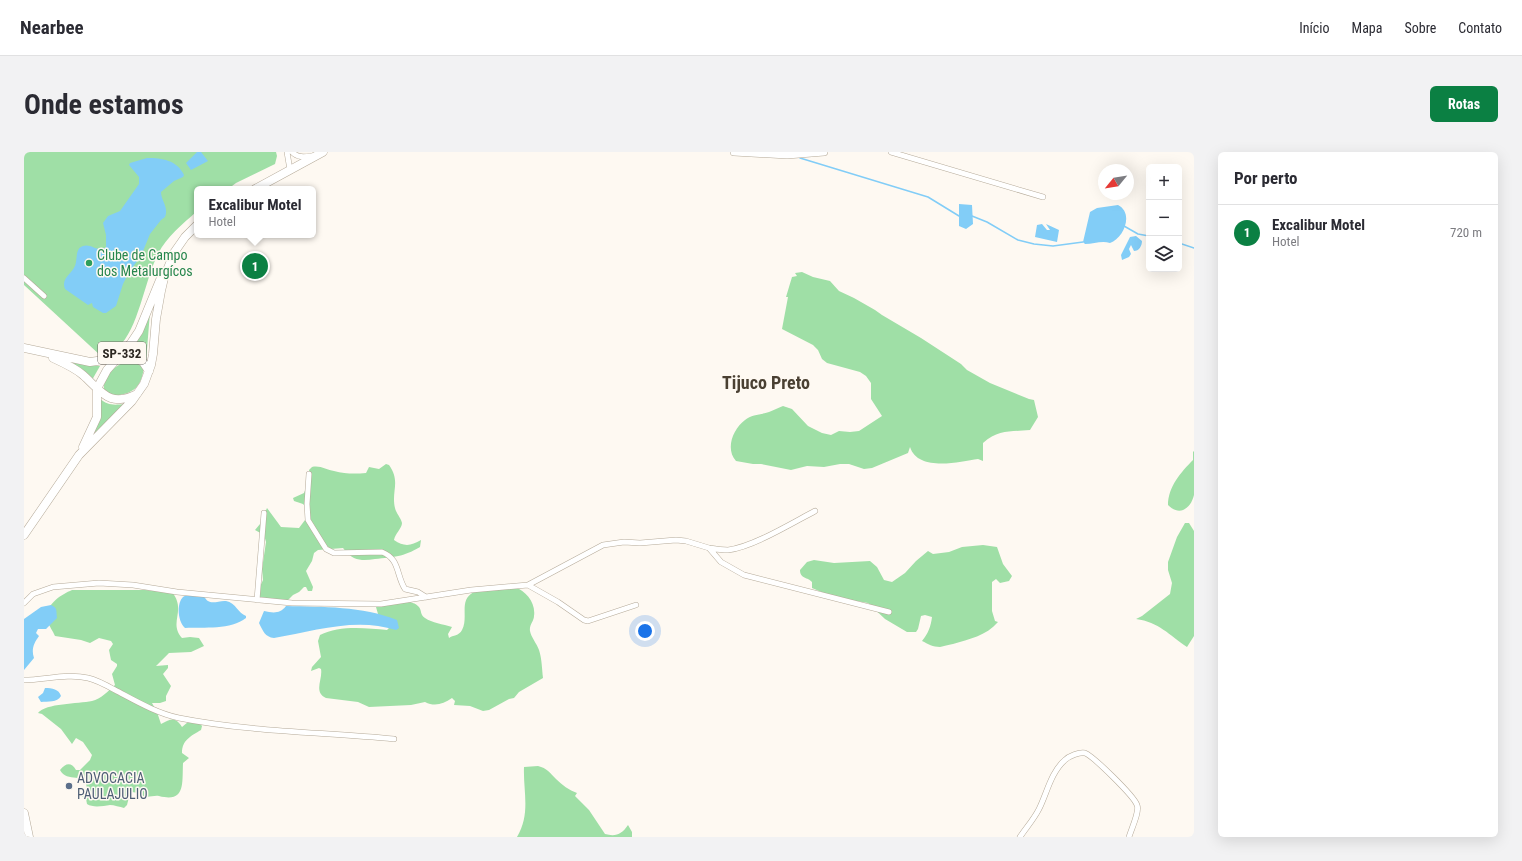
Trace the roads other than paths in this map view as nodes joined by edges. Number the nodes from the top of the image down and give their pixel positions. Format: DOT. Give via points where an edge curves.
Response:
graph roads {
  1 [pos="287,152"];
  2 [pos="292,152"];
  3 [pos="322,152"];
  4 [pos="734,152"];
  5 [pos="824,152"];
  6 [pos="891,152"];
  7 [pos="290,170"];
  8 [pos="261,186"];
  9 [pos="1043,197"];
  10 [pos="194,228"];
  11 [pos="174,253"];
  12 [pos="24,278"];
  13 [pos="44,296"];
  14 [pos="24,348"];
  15 [pos="38,352"];
  16 [pos="117,358"];
  17 [pos="149,371"];
  18 [pos="97,389"];
  19 [pos="139,392"];
  20 [pos="79,455"];
  21 [pos="310,474"];
  22 [pos="816,511"];
  23 [pos="264,513"];
  24 [pos="24,535"];
  25 [pos="709,548"];
  26 [pos="528,585"];
  27 [pos="426,597"];
  28 [pos="257,600"];
  29 [pos="24,603"];
  30 [pos="636,605"];
  31 [pos="889,612"];
  32 [pos="24,680"];
  33 [pos="394,739"];
  34 [pos="24,813"];
  35 [pos="29,837"];
  36 [pos="1020,837"];
  37 [pos="1129,837"];
  1 -- 7 [label="street"];
  2 -- 3 [label="street" via="304,157"];
  3 -- 7 [label="main road"];
  4 -- 5 [label="main road" via="787,155"];
  6 -- 9 [label="street"];
  7 -- 8 [label="main road"];
  10 -- 11 [label="main road, SP-332"];
  11 -- 16 [label="main road, SP-332" via="163,272 139,331"];
  11 -- 17 [label="main road, SP-332" via="159,297"];
  12 -- 13 [label="street"];
  14 -- 15 [label="main road"];
  15 -- 16 [label="main road" via="90,362"];
  15 -- 18 [label="main road" via="74,369"];
  16 -- 17 [label="main road" via="135,358 143,362"];
  16 -- 18 [label="main road, SP-332" via="103,376"];
  17 -- 19 [label="main road, SP-332"];
  18 -- 19 [label="main road" via="114,399 125,398"];
  18 -- 20 [label="main road, SP-332" via="97,417"];
  19 -- 20 [label="main road, SP-332"];
  20 -- 24 [label="main road, SP-332"];
  21 -- 27 [label="street" via="308,520 326,549 334,553 382,552 392,558 397,566 404,589"];
  22 -- 25 [label="street" via="738,548"];
  23 -- 28 [label="street"];
  25 -- 26 [label="street" via="676,540 603,545"];
  25 -- 31 [label="street" via="721,562 744,575"];
  26 -- 27 [label="street"];
  26 -- 30 [label="street" via="588,621"];
  27 -- 28 [label="street" via="381,604"];
  28 -- 29 [label="street" via="99,583 53,587 33,594"];
  32 -- 33 [label="street" via="77,676 88,678 153,709 181,718 270,730"];
  34 -- 35 [label="main road"];
  36 -- 37 [label="street" via="1039,810 1046,791 1061,765 1069,757 1081,753 1094,759 1137,804 1138,810"];
}
